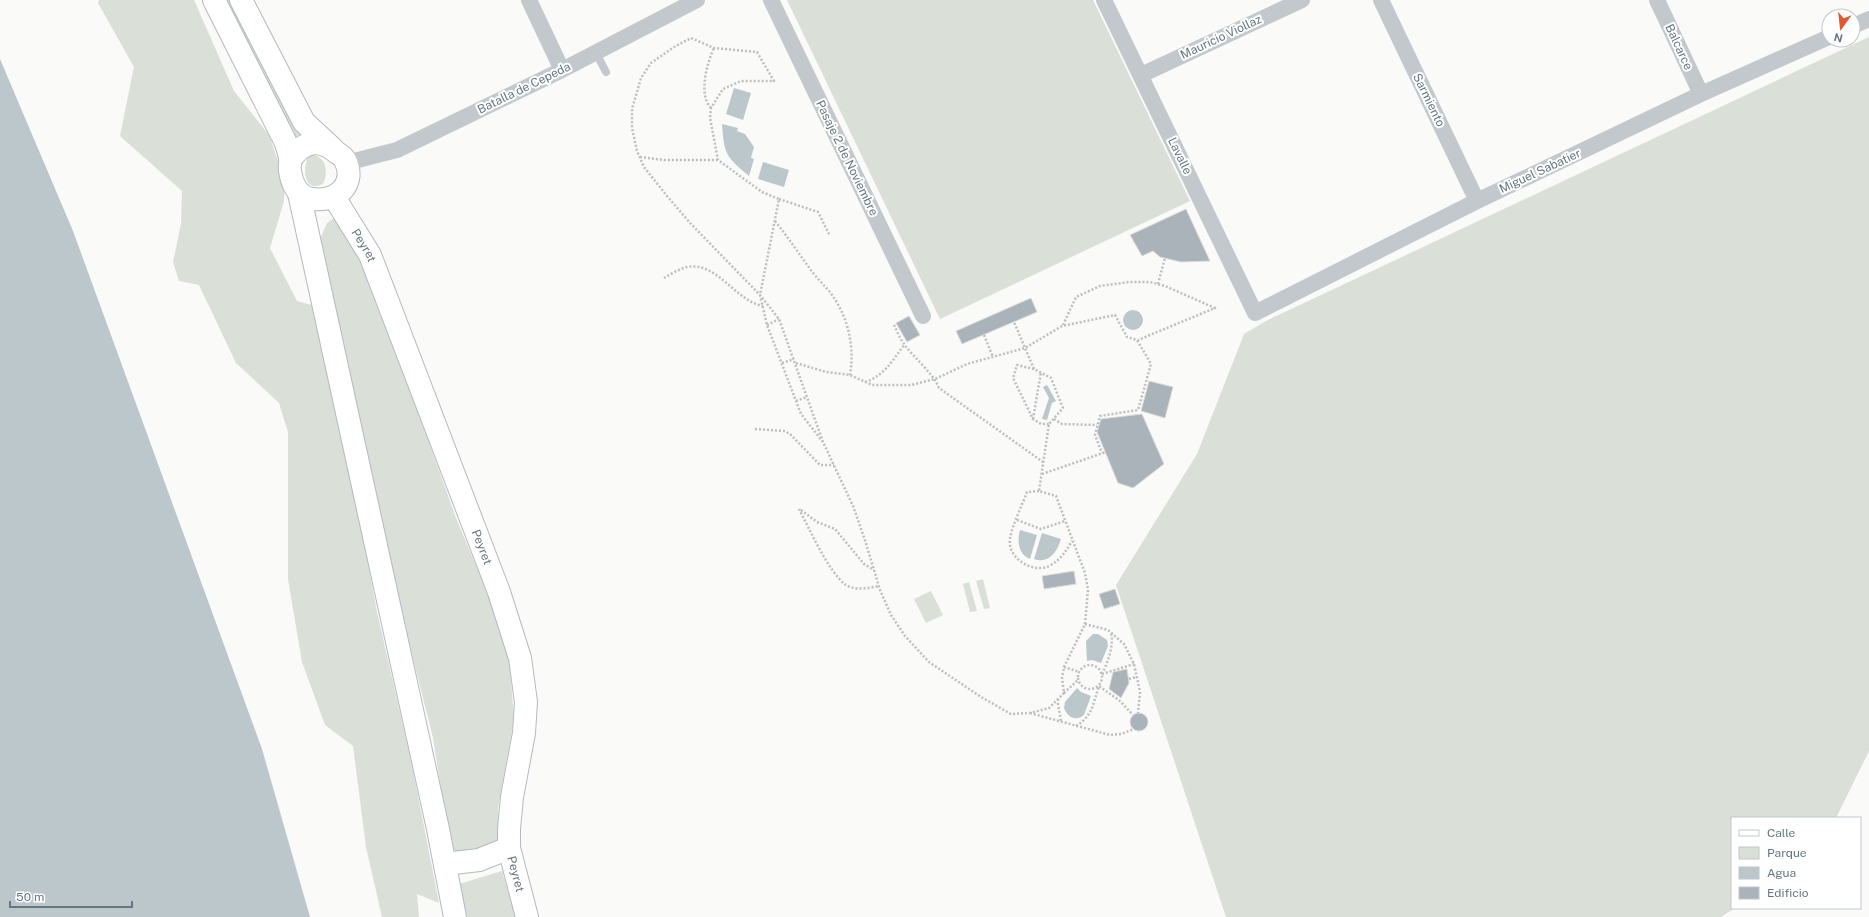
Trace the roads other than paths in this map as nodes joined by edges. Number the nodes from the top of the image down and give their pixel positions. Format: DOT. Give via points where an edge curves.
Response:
graph roads {
  1 [pos="214,0"];
  2 [pos="241,0"];
  3 [pos="529,0"];
  4 [pos="697,0"];
  5 [pos="771,0"];
  6 [pos="1104,0"];
  7 [pos="1302,0"];
  8 [pos="1381,0"];
  9 [pos="1657,0"];
  10 [pos="1821,41"];
  11 [pos="596,53"];
  12 [pos="562,70"];
  13 [pos="606,72"];
  14 [pos="1141,75"];
  15 [pos="1701,94"];
  16 [pos="339,155"];
  17 [pos="290,160"];
  18 [pos="299,193"];
  19 [pos="334,197"];
  20 [pos="1477,201"];
  21 [pos="1255,313"];
  22 [pos="923,316"];
  23 [pos="509,848"];
  24 [pos="445,864"];
  25 [pos="455,917"];
  26 [pos="527,917"];
  1 -- 17 [label="street" via="285,140"];
  2 -- 16 [label="street" via="304,122"];
  3 -- 12 [label="street"];
  4 -- 11 [label="street, Batalla de Cepeda"];
  5 -- 22 [label="street, Pasaje 2 de Noviembre"];
  6 -- 14 [label="street, Lavalle"];
  7 -- 14 [label="street, Mauricio Viollaz"];
  8 -- 20 [label="street, Sarmiento"];
  9 -- 15 [label="street, Balcarce"];
  10 -- 15 [label="street, Miguel Sabatier"];
  11 -- 12 [label="street, Batalla de Cepeda"];
  11 -- 13 [label="lane"];
  12 -- 16 [label="street, Batalla de Cepeda" via="397,150"];
  14 -- 21 [label="street, Lavalle"];
  15 -- 20 [label="street, Miguel Sabatier"];
  16 -- 17 [label="street" via="317,142 303,145"];
  16 -- 19 [label="street" via="349,174 345,186"];
  17 -- 18 [label="street" via="292,180"];
  18 -- 19 [label="street" via="311,199 328,200"];
  18 -- 24 [label="street"];
  19 -- 23 [label="street, Peyret" via="370,255 499,592 520,658 526,702 524,733 512,797"];
  20 -- 21 [label="street, Miguel Sabatier"];
  23 -- 24 [label="street" via="479,860"];
  23 -- 26 [label="street, Peyret"];
  24 -- 25 [label="street"];
}
